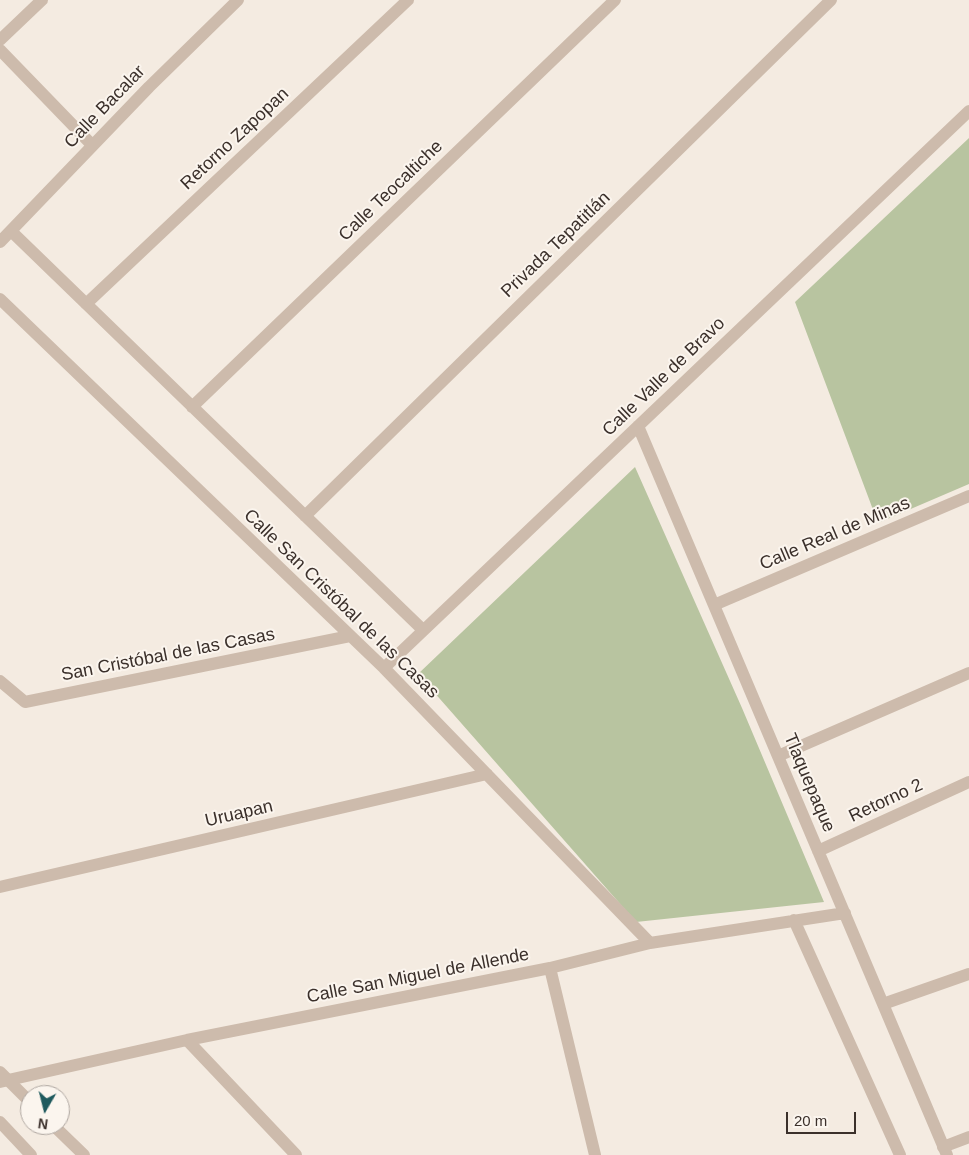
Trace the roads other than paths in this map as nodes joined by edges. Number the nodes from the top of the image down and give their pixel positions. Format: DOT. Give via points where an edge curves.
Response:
graph roads {
  1 [pos="42,0"];
  2 [pos="238,0"];
  3 [pos="408,0"];
  4 [pos="615,0"];
  5 [pos="831,0"];
  6 [pos="0,40"];
  7 [pos="0,50"];
  8 [pos="969,112"];
  9 [pos="92,146"];
  10 [pos="11,231"];
  11 [pos="0,242"];
  12 [pos="0,299"];
  13 [pos="86,304"];
  14 [pos="192,407"];
  15 [pos="638,426"];
  16 [pos="969,496"];
  17 [pos="305,516"];
  18 [pos="714,605"];
  19 [pos="423,630"];
  20 [pos="350,636"];
  21 [pos="384,668"];
  22 [pos="969,673"];
  23 [pos="0,681"];
  24 [pos="778,756"];
  25 [pos="487,774"];
  26 [pos="969,782"];
  27 [pos="818,851"];
  28 [pos="0,887"];
  29 [pos="845,913"];
  30 [pos="794,920"];
  31 [pos="650,943"];
  32 [pos="550,968"];
  33 [pos="969,974"];
  34 [pos="883,1004"];
  35 [pos="187,1040"];
  36 [pos="3,1078"];
  37 [pos="20,1093"];
  38 [pos="0,1122"];
  39 [pos="63,1135"];
  40 [pos="969,1137"];
  41 [pos="945,1151"];
  42 [pos="31,1155"];
  43 [pos="84,1155"];
  44 [pos="296,1155"];
  45 [pos="595,1155"];
  46 [pos="900,1155"];
  1 -- 6 [label="street"];
  2 -- 9 [label="street, Calle Bacalar"];
  3 -- 13 [label="street, Retorno Zapopan"];
  4 -- 14 [label="street, Calle Teocaltiche"];
  5 -- 17 [label="street, Privada Tepatitlán"];
  7 -- 9 [label="street"];
  8 -- 15 [label="street, Calle Valle de Bravo"];
  9 -- 10 [label="street, Calle Bacalar"];
  10 -- 11 [label="street, Calle Bacalar"];
  10 -- 13 [label="street"];
  12 -- 20 [label="street, Calle San Cristóbal de las Casas"];
  13 -- 14 [label="street"];
  14 -- 17 [label="street"];
  15 -- 18 [label="street, Tlaquepaque"];
  15 -- 19 [label="street, Calle Valle de Bravo"];
  16 -- 18 [label="street, Calle Real de Minas"];
  17 -- 19 [label="street"];
  18 -- 24 [label="street, Tlaquepaque"];
  19 -- 21 [label="street, Calle Valle de Bravo"];
  20 -- 21 [label="street, Calle San Cristóbal de las Casas"];
  20 -- 23 [label="street, San Cristóbal de las Casas" via="25,702"];
  21 -- 25 [label="street, Calle San Cristóbal de las Casas"];
  22 -- 24 [label="street"];
  24 -- 27 [label="street, Tlaquepaque"];
  25 -- 28 [label="street, Uruapan"];
  25 -- 31 [label="street, Calle San Cristóbal de las Casas"];
  26 -- 27 [label="street, Retorno 2"];
  27 -- 29 [label="street, Tlaquepaque"];
  29 -- 30 [label="street, Calle San Miguel de Allende"];
  29 -- 34 [label="street, Tlaquepaque"];
  30 -- 31 [label="street, Calle San Miguel de Allende"];
  30 -- 46 [label="street"];
  31 -- 32 [label="street, Calle San Miguel de Allende"];
  32 -- 35 [label="street, Calle San Miguel de Allende"];
  32 -- 45 [label="street"];
  33 -- 34 [label="street"];
  34 -- 41 [label="street, Tlaquepaque"];
  35 -- 36 [label="street, Calle San Miguel de Allende"];
  35 -- 44 [label="street"];
  36 -- 37 [label="street"];
  38 -- 42 [label="street"];
  39 -- 43 [label="street"];
  40 -- 41 [label="street"];
}
